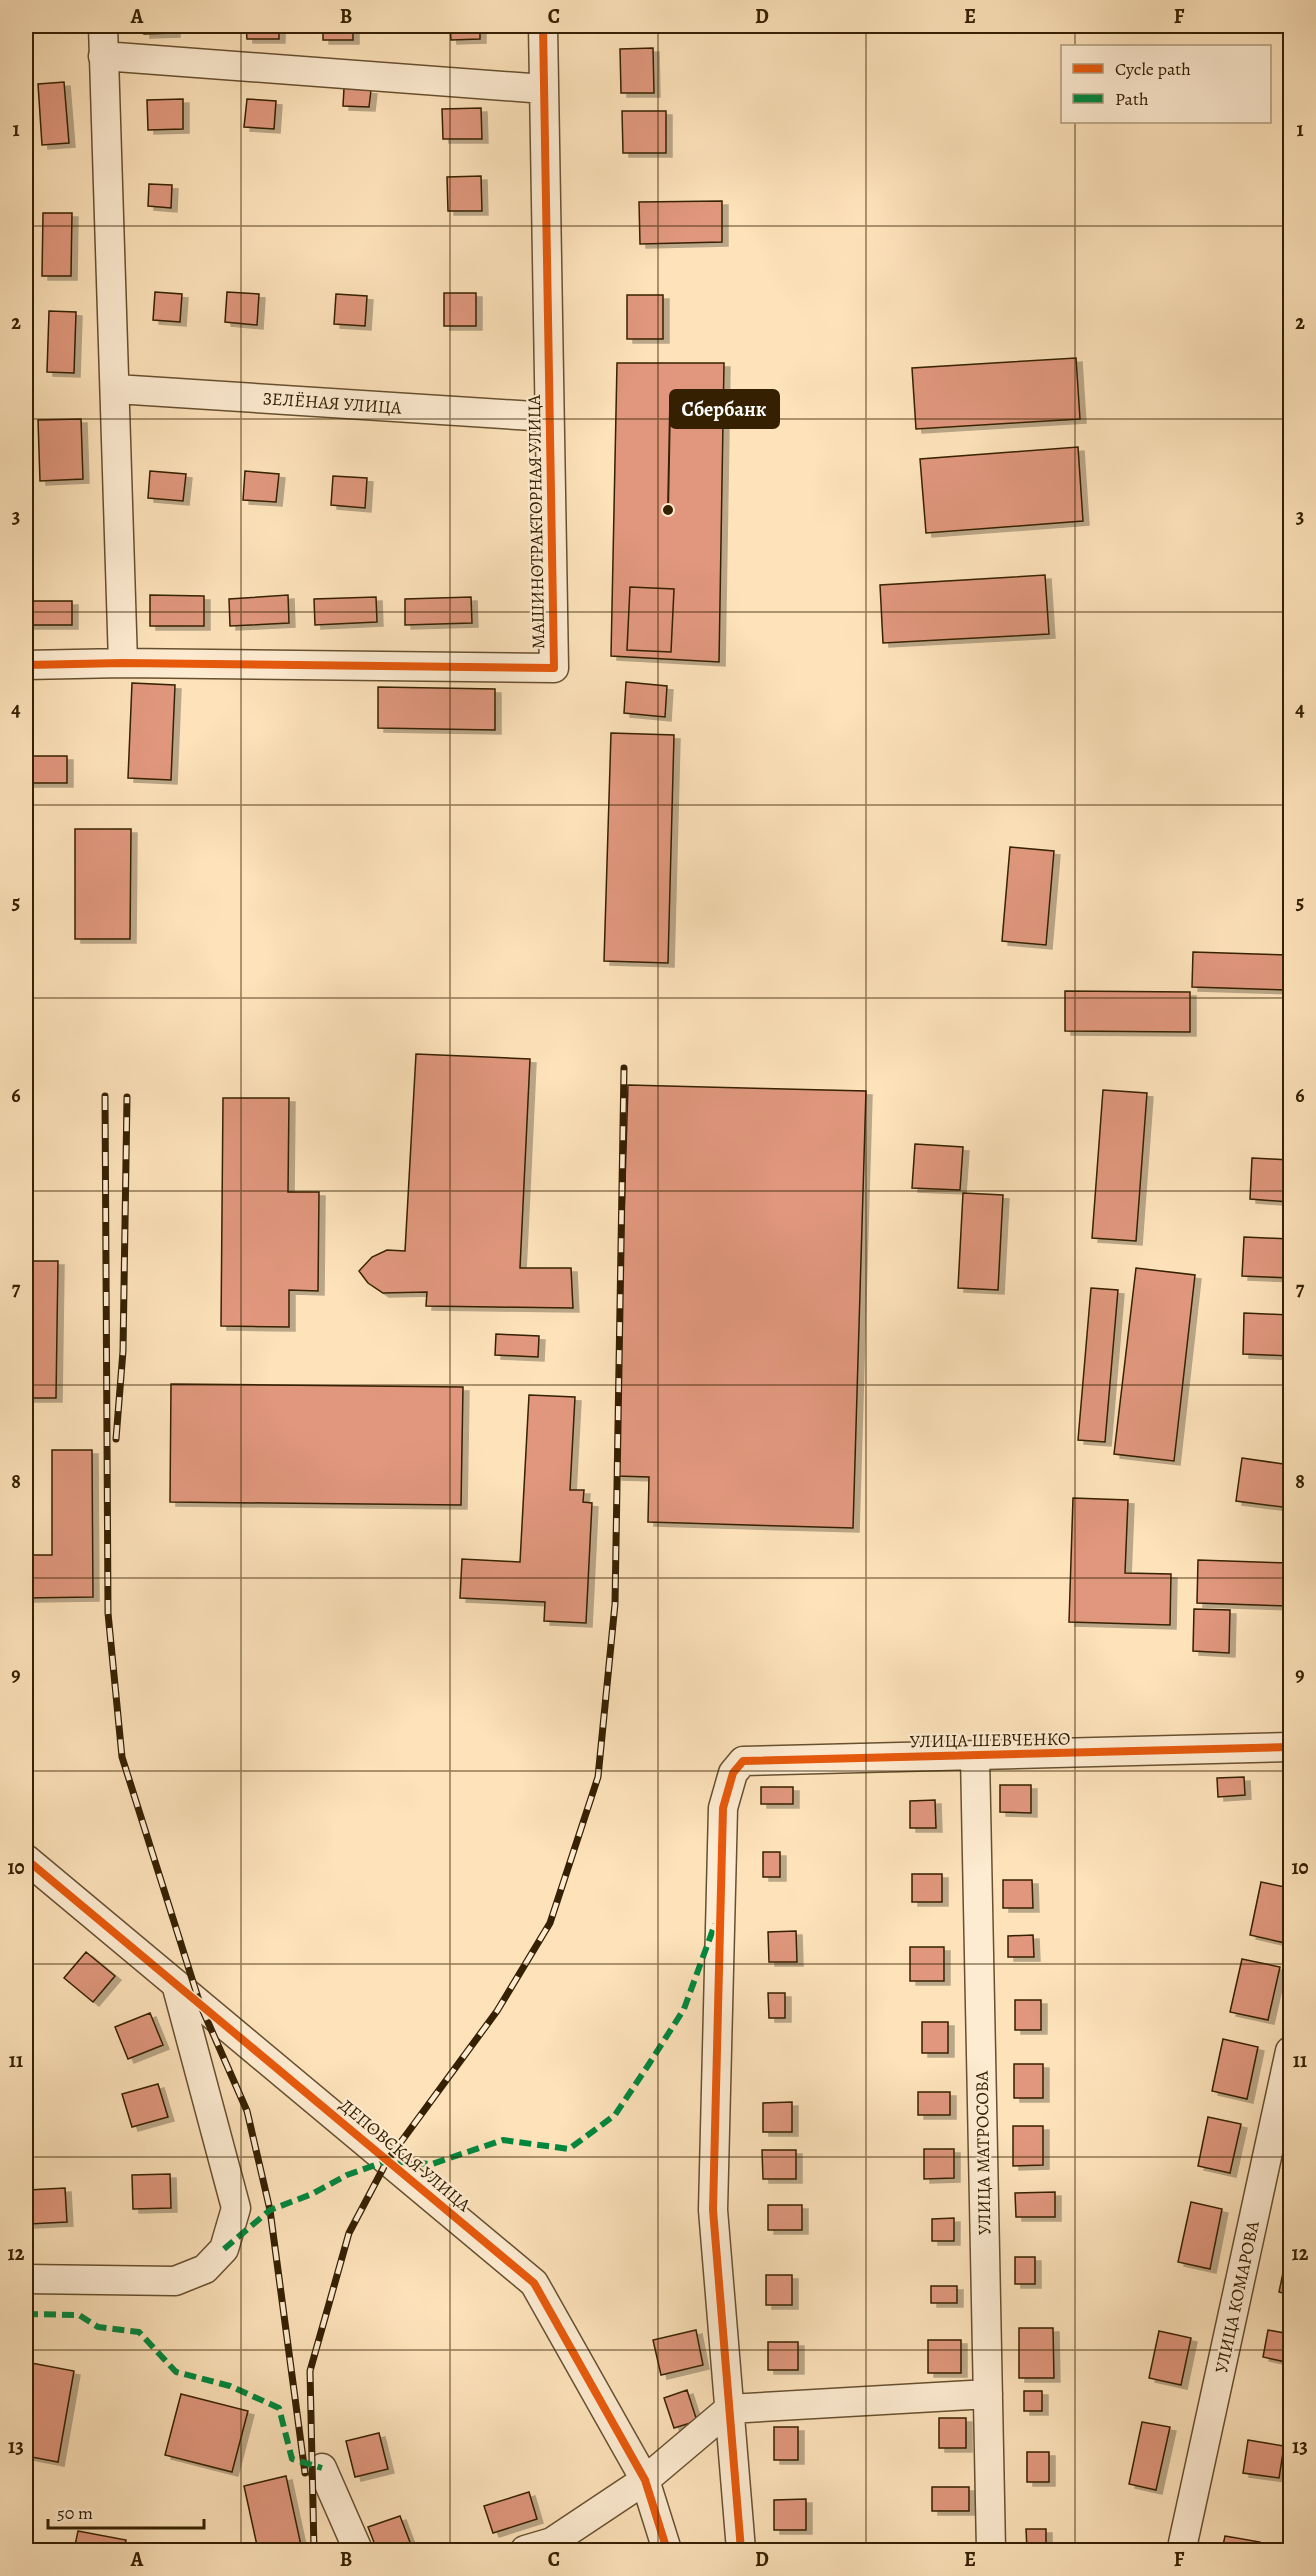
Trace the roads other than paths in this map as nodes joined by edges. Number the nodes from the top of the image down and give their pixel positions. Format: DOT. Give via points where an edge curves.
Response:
graph roads {
  1 [pos="103,26"];
  2 [pos="543,26"];
  3 [pos="103,56"];
  4 [pos="544,89"];
  5 [pos="116,390"];
  6 [pos="549,417"];
  7 [pos="123,663"];
  8 [pos="26,665"];
  9 [pos="1290,1748"];
  10 [pos="975,1756"];
  11 [pos="26,1859"];
  12 [pos="176,1984"];
  13 [pos="1290,2051"];
  14 [pos="26,2278"];
  15 [pos="988,2394"];
  16 [pos="729,2409"];
  17 [pos="322,2468"];
  18 [pos="645,2480"];
  19 [pos="1183,2543"];
  20 [pos="358,2550"];
  21 [pos="525,2550"];
  22 [pos="667,2550"];
  23 [pos="741,2550"];
  24 [pos="991,2550"];
  1 -- 3 [label="street"];
  2 -- 4 [label="street, МАШИНОТРАКТОРНАЯ УЛИЦА"];
  3 -- 4 [label="street"];
  3 -- 5 [label="street"];
  4 -- 6 [label="street, МАШИНОТРАКТОРНАЯ УЛИЦА"];
  5 -- 6 [label="street, ЗЕЛЁНАЯ УЛИЦА"];
  5 -- 7 [label="street"];
  6 -- 7 [label="street, МАШИНОТРАКТОРНАЯ УЛИЦА" via="554,668"];
  7 -- 8 [label="street, МАШИНОТРАКТОРНАЯ УЛИЦА"];
  9 -- 10 [label="street, УЛИЦА ШЕВЧЕНКО"];
  10 -- 15 [label="street, УЛИЦА МАТРОСОВА"];
  10 -- 16 [label="street, УЛИЦА ШЕВЧЕНКО" via="742,1761 733,1773 723,1808 713,2210"];
  11 -- 12 [label="street, ДЕПОВСКАЯ УЛИЦА"];
  12 -- 14 [label="street" via="236,2208 224,2249 205,2269 175,2280"];
  12 -- 18 [label="street, ДЕПОВСКАЯ УЛИЦА" via="534,2283"];
  13 -- 19 [label="street, УЛИЦА КОМАРОВА"];
  15 -- 16 [label="street"];
  15 -- 24 [label="street, УЛИЦА МАТРОСОВА"];
  16 -- 18 [label="street"];
  16 -- 23 [label="street"];
  17 -- 20 [label="street"];
  18 -- 21 [label="street" via="552,2542"];
  18 -- 22 [label="street, ДЕПОВСКАЯ УЛИЦА"];
}
